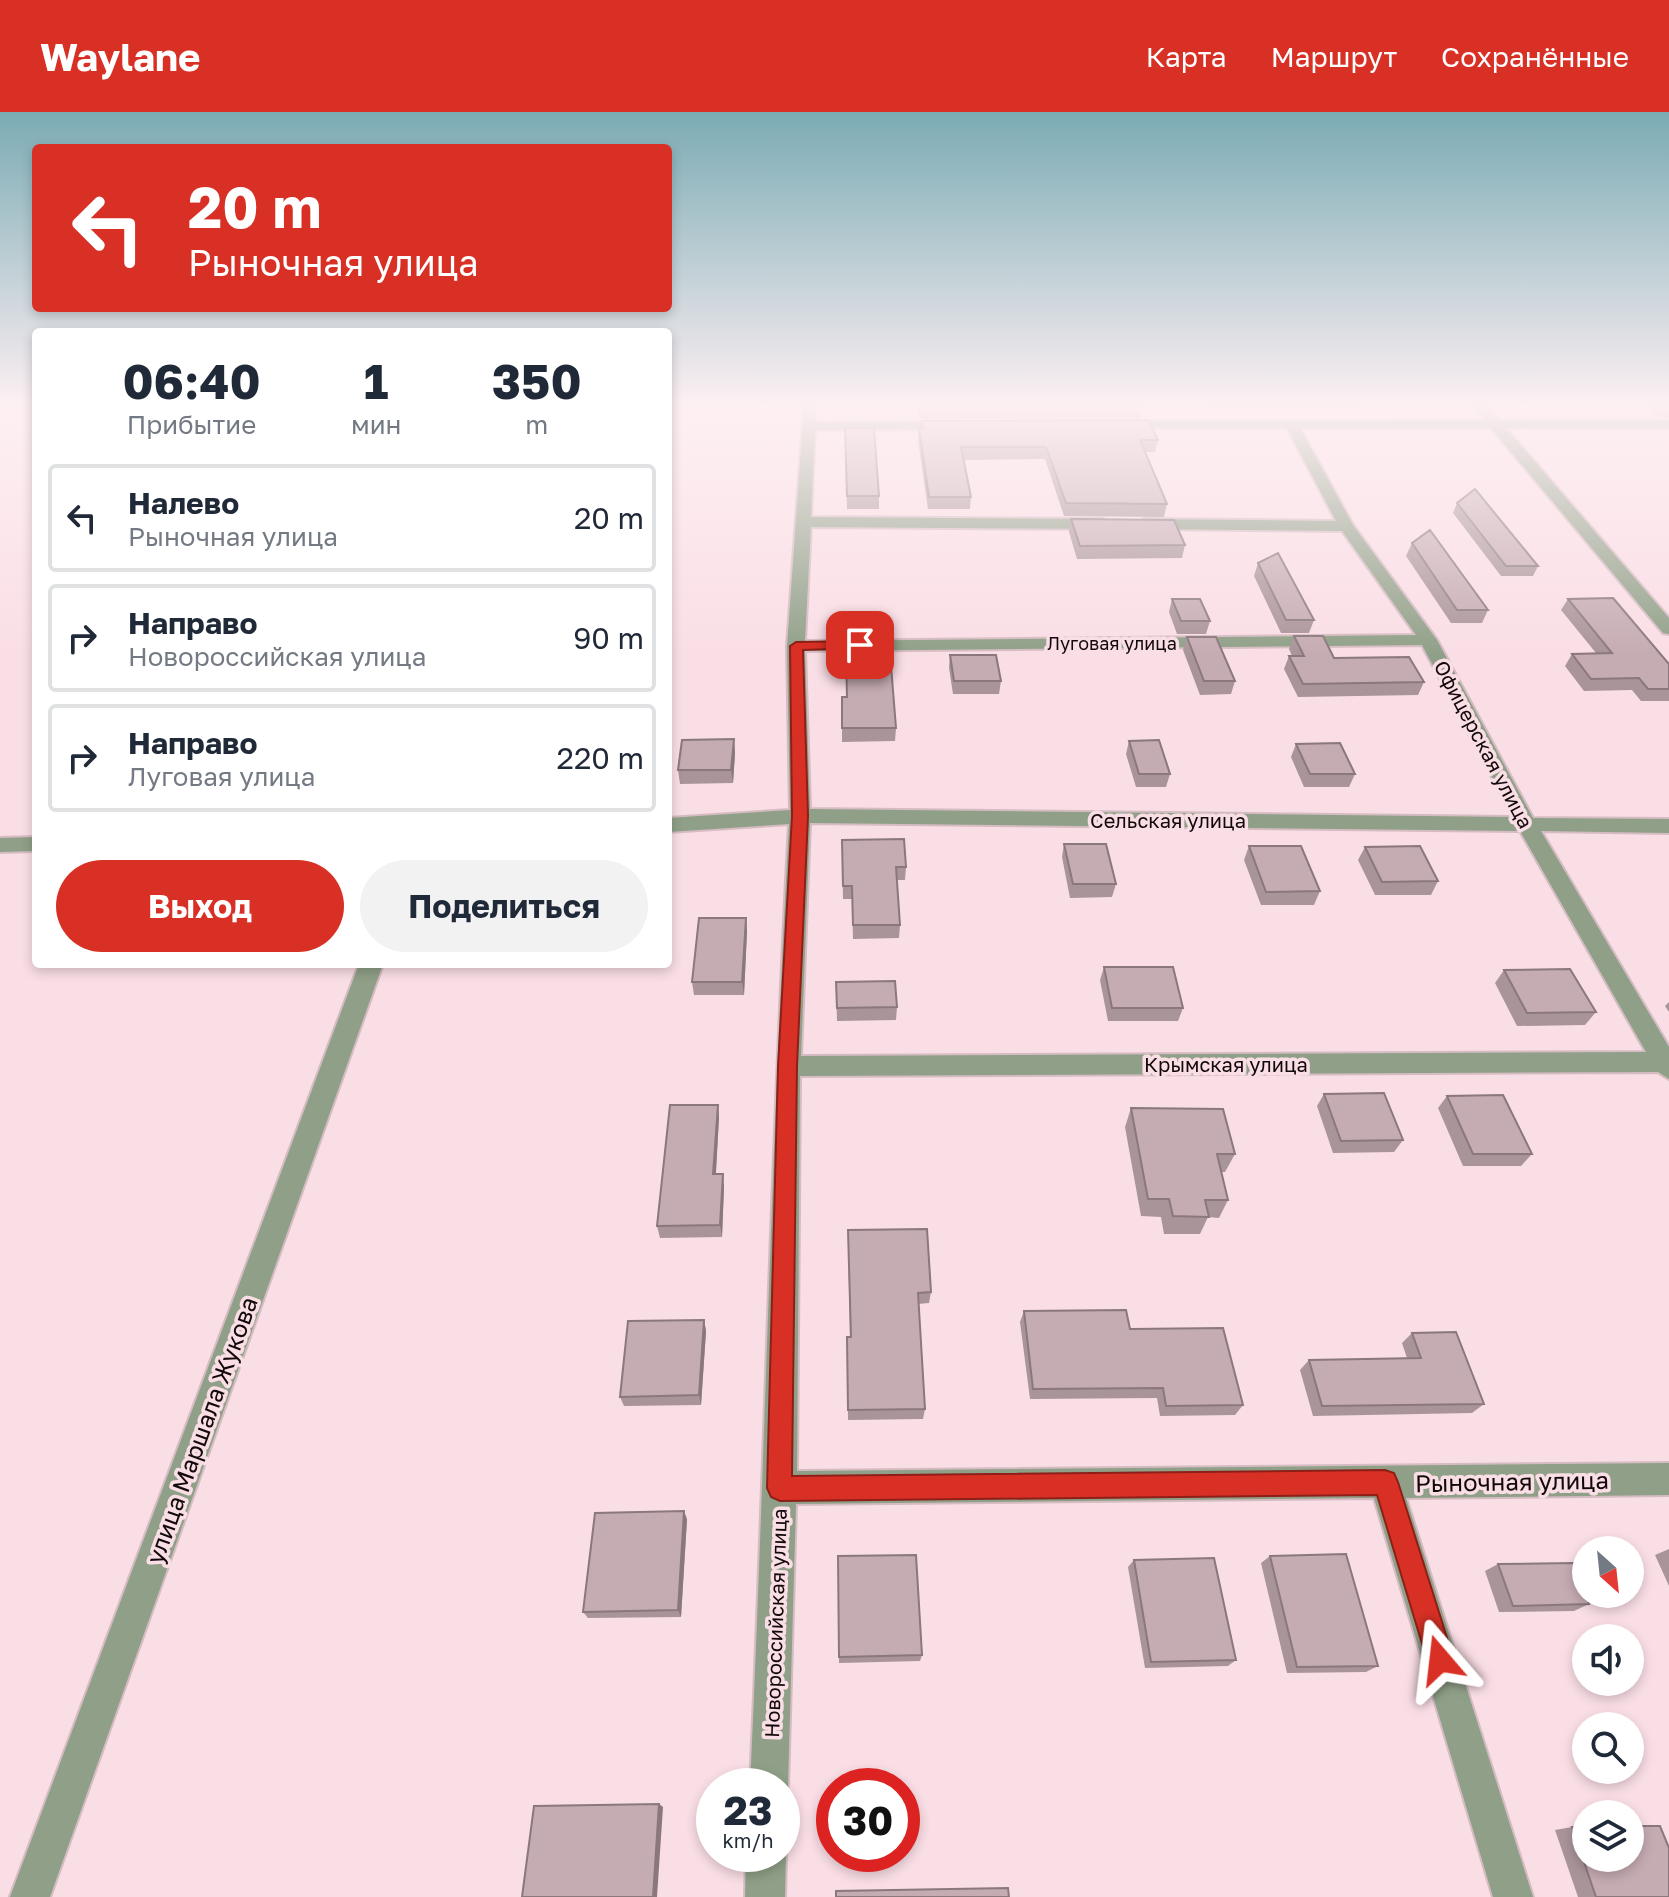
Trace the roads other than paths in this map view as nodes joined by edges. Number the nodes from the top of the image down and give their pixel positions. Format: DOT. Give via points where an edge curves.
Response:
graph roads {
  1 [pos="804,488"];
  2 [pos="1326,488"];
  3 [pos="1551,488"];
  4 [pos="802,522"];
  5 [pos="1346,526"];
  6 [pos="1669,594"];
  7 [pos="1642,595"];
  8 [pos="1669,629"];
  9 [pos="1428,640"];
  10 [pos="796,646"];
  11 [pos="800,816"];
  12 [pos="1526,823"];
  13 [pos="672,825"];
  14 [pos="1669,826"];
  15 [pos="32,844"];
  16 [pos="0,845"];
  17 [pos="370,968"];
  18 [pos="788,1066"];
  19 [pos="1667,1066"];
  20 [pos="1669,1479"];
  21 [pos="1385,1482"];
  22 [pos="780,1488"];
  23 [pos="770,1768"];
  24 [pos="766,1872"];
  25 [pos="30,1897"];
  26 [pos="765,1897"];
  27 [pos="1513,1897"];
  1 -- 4 [label="street, Новороссийская улица"];
  2 -- 5 [label="street, Офицерская улица"];
  3 -- 7 [label="street"];
  4 -- 5 [label="street"];
  4 -- 10 [label="street, Новороссийская улица"];
  5 -- 9 [label="street, Офицерская улица"];
  6 -- 7 [label="street"];
  7 -- 8 [label="street"];
  9 -- 10 [label="street, Луговая улица"];
  9 -- 12 [label="street, Офицерская улица"];
  10 -- 11 [label="street, Новороссийская улица"];
  11 -- 12 [label="street, Сельская улица"];
  11 -- 13 [label="street, Сельская улица"];
  11 -- 18 [label="street, Новороссийская улица"];
  12 -- 14 [label="street, Сельская улица"];
  12 -- 19 [label="street, Офицерская улица"];
  15 -- 16 [label="street"];
  17 -- 25 [label="street, улица Маршала Жукова"];
  18 -- 19 [label="street, Крымская улица"];
  18 -- 22 [label="street, Новороссийская улица"];
  20 -- 21 [label="street, Рыночная улица"];
  21 -- 22 [label="street, Рыночная улица"];
  21 -- 27 [label="street"];
  22 -- 23 [label="street, Новороссийская улица"];
  24 -- 26 [label="street"];
}
